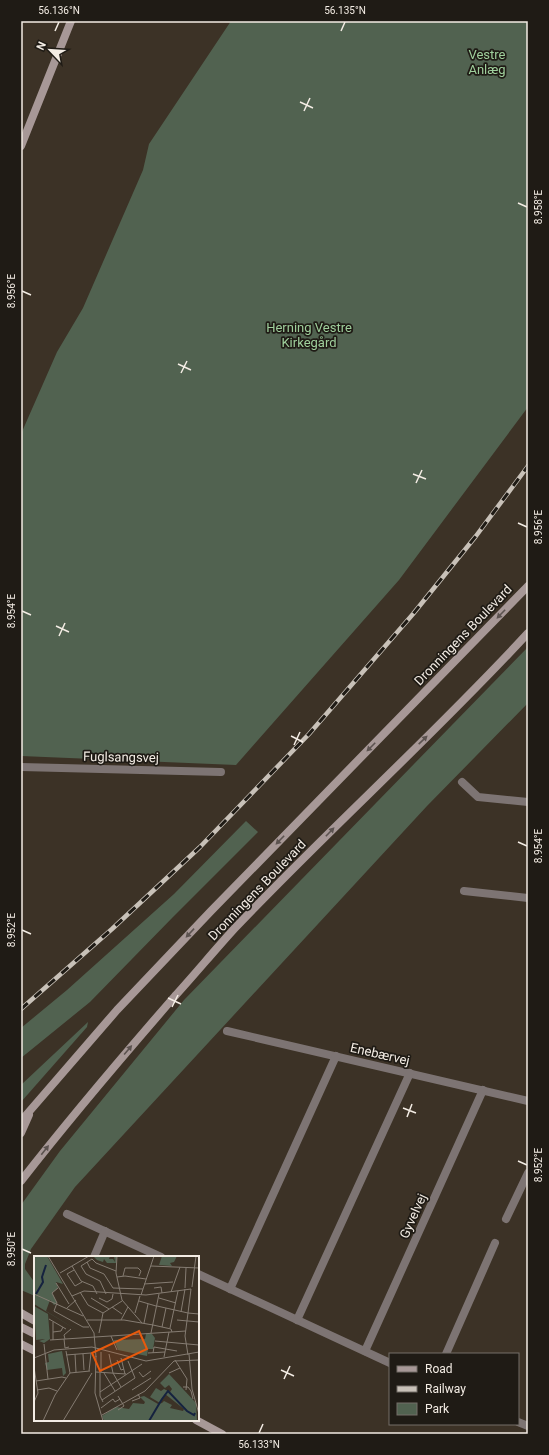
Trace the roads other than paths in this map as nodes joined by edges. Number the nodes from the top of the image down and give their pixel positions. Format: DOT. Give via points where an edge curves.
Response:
graph roads {
  1 [pos="71,21"];
  2 [pos="21,146"];
  3 [pos="528,586"];
  4 [pos="528,633"];
  5 [pos="21,767"];
  6 [pos="221,772"];
  7 [pos="462,782"];
  8 [pos="528,802"];
  9 [pos="464,891"];
  10 [pos="528,898"];
  11 [pos="227,1031"];
  12 [pos="336,1056"];
  13 [pos="410,1073"];
  14 [pos="484,1090"];
  15 [pos="528,1101"];
  16 [pos="33,1106"];
  17 [pos="21,1121"];
  18 [pos="21,1133"];
  19 [pos="528,1173"];
  20 [pos="21,1181"];
  21 [pos="67,1214"];
  22 [pos="506,1219"];
  23 [pos="105,1231"];
  24 [pos="495,1243"];
  25 [pos="94,1256"];
  26 [pos="159,1256"];
  27 [pos="199,1274"];
  28 [pos="230,1288"];
  29 [pos="21,1313"];
  30 [pos="34,1320"];
  31 [pos="297,1320"];
  32 [pos="21,1327"];
  33 [pos="34,1334"];
  34 [pos="21,1344"];
  35 [pos="34,1350"];
  36 [pos="365,1351"];
  37 [pos="446,1353"];
  38 [pos="389,1363"];
  39 [pos="198,1421"];
  40 [pos="222,1434"];
  1 -- 2 [label="main road"];
  3 -- 16 [label="main road, Dronningens Boulevard, one-way" via="116,1010"];
  20 -- 4 [label="main road, Dronningens Boulevard, one-way" via="137,1039 234,930 350,811 487,678"];
  5 -- 6 [label="street, Fuglsangsvej"];
  7 -- 8 [label="street" via="478,797"];
  9 -- 10 [label="street"];
  11 -- 12 [label="street, Enebærvej"];
  12 -- 13 [label="street, Enebærvej"];
  12 -- 28 [label="street"];
  13 -- 14 [label="street, Enebærvej"];
  13 -- 31 [label="street"];
  14 -- 15 [label="street, Enebærvej"];
  14 -- 36 [label="street, Gyvelvej"];
  16 -- 17 [label="main road, Dronningens Boulevard"];
  16 -- 18 [label="main road"];
  19 -- 22 [label="street"];
  21 -- 23 [label="street"];
  23 -- 25 [label="street"];
  23 -- 26 [label="street"];
  24 -- 37 [label="street"];
  27 -- 28 [label="street"];
  28 -- 31 [label="street"];
  29 -- 30 [label="main road"];
  31 -- 36 [label="street"];
  32 -- 33 [label="main road"];
  34 -- 35 [label="main road"];
  36 -- 38 [label="street"];
  39 -- 40 [label="main road"];
}
